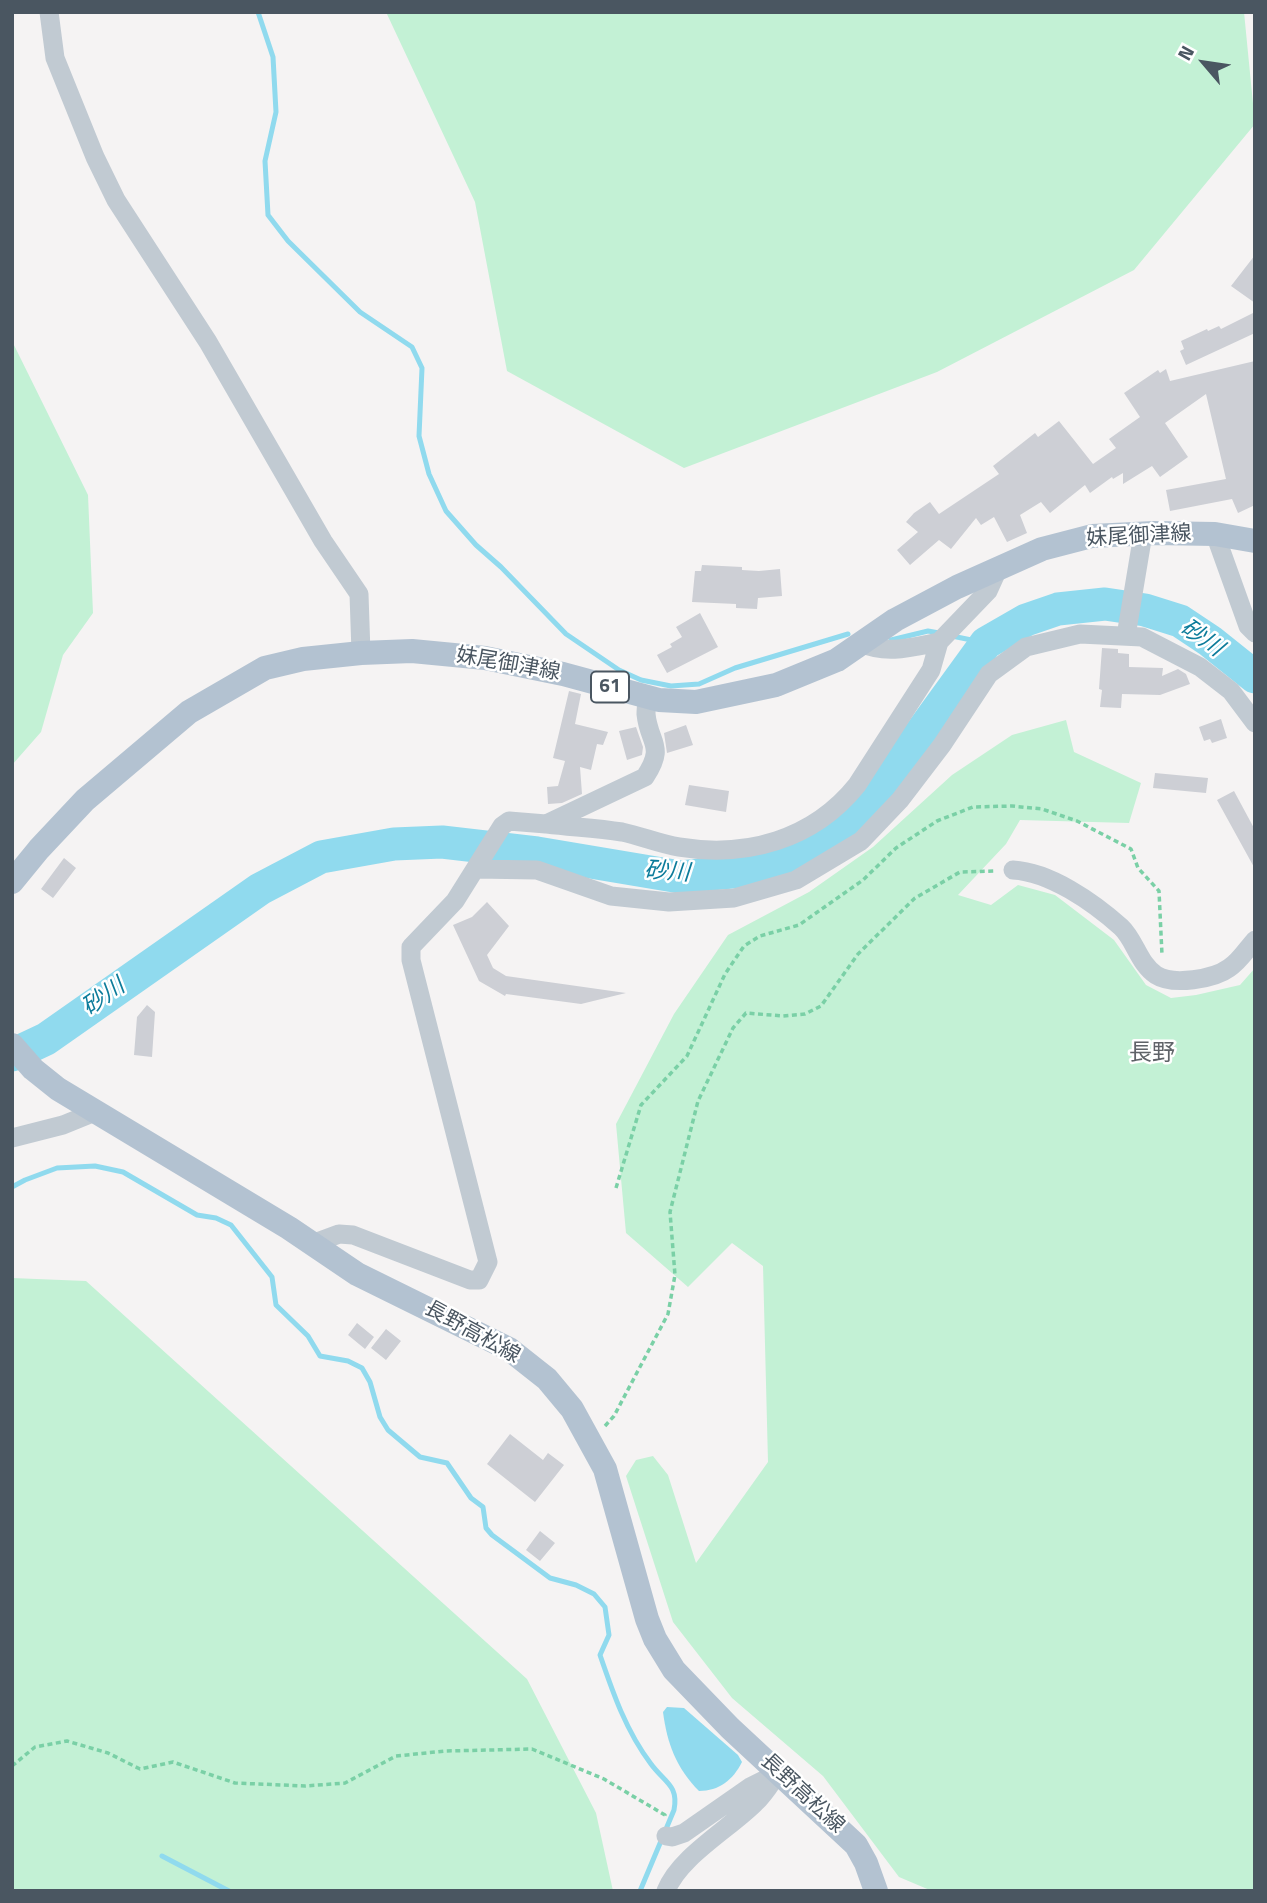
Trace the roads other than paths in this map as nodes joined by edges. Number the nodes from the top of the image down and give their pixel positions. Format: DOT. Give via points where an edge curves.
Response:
graph roads {
  1 [pos="49,12"];
  2 [pos="1143,534"];
  3 [pos="1215,534"];
  4 [pos="1255,541"];
  5 [pos="998,569"];
  6 [pos="1255,634"];
  7 [pos="1126,636"];
  8 [pos="939,642"];
  9 [pos="861,643"];
  10 [pos="361,653"];
  11 [pos="647,697"];
  12 [pos="1255,723"];
  13 [pos="546,824"];
  14 [pos="476,869"];
  15 [pos="1013,870"];
  16 [pos="12,882"];
  17 [pos="1255,940"];
  18 [pos="12,1045"];
  19 [pos="95,1112"];
  20 [pos="12,1138"];
  21 [pos="312,1244"];
  22 [pos="778,1773"];
  23 [pos="663,1830"];
  24 [pos="880,1888"];
  25 [pos="666,1891"];
  1 -- 10 [label="street" via="55,58 116,200 208,342 323,541 359,594"];
  2 -- 3 [label="main road, 妹尾御津線 / 61"];
  2 -- 5 [label="main road, 妹尾御津線 / 61" via="1092,536"];
  2 -- 7 [label="street"];
  3 -- 4 [label="main road, 妹尾御津線 / 61"];
  3 -- 6 [label="street" via="1248,626"];
  5 -- 8 [label="street" via="988,591"];
  5 -- 9 [label="main road, 妹尾御津線 / 61" via="895,620"];
  7 -- 12 [label="street" via="1142,637 1200,667 1231,691"];
  7 -- 14 [label="street" via="1080,634 1026,647 989,674 900,800 860,841 796,880 734,898 669,902 611,896 537,870"];
  8 -- 9 [label="street" via="901,650"];
  8 -- 13 [label="street" via="931,670 857,785 819,820 779,841 717,852 621,832"];
  9 -- 11 [label="main road, 妹尾御津線 / 61" via="837,660 776,685 696,702"];
  10 -- 11 [label="main road, 妹尾御津線 / 61" via="412,651 485,658"];
  10 -- 16 [label="main road, 妹尾御津線 / 61" via="265,668 189,712 85,800"];
  11 -- 13 [label="street" via="646,715 656,754 645,777"];
  13 -- 14 [label="street" via="509,821"];
  14 -- 21 [label="street" via="455,901 411,947 411,960 488,1262 485,1271 479,1280 470,1280 354,1235 339,1234"];
  15 -- 17 [label="street" via="1031,871 1066,887 1123,929 1157,976 1202,979 1229,969"];
  18 -- 19 [label="main road, 長野高松線" via="33,1069"];
  19 -- 20 [label="street"];
  19 -- 21 [label="main road, 長野高松線"];
  21 -- 22 [label="main road, 長野高松線" via="356,1274 509,1349 547,1379 572,1409 605,1468 655,1639 674,1670"];
  22 -- 23 [label="street" via="684,1833 672,1837"];
  22 -- 24 [label="main road, 長野高松線" via="856,1845"];
  22 -- 25 [label="street" via="756,1803 670,1879"];
}
